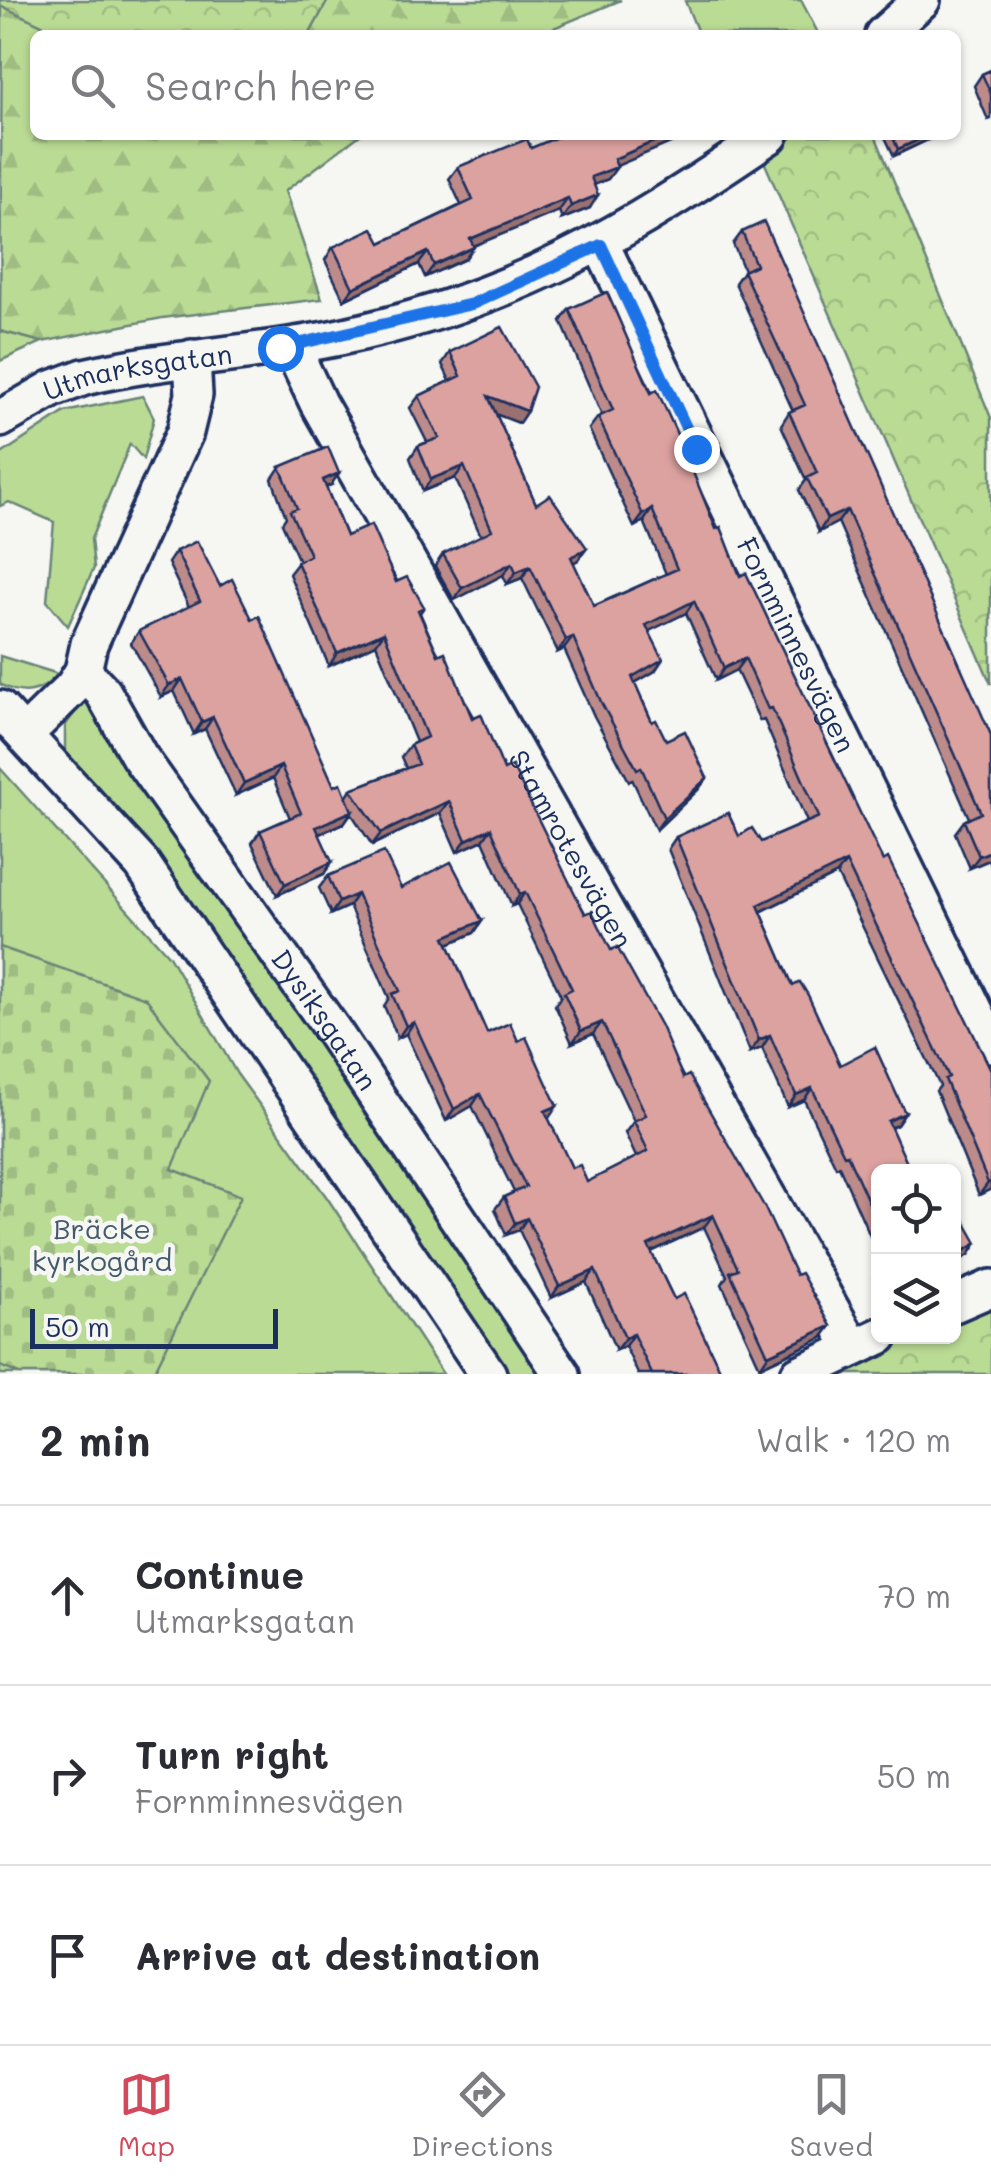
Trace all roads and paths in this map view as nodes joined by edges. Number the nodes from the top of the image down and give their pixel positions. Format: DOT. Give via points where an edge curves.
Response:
graph roads {
  1 [pos="922,0"];
  2 [pos="889,30"];
  3 [pos="762,140"];
  4 [pos="601,245"];
  5 [pos="297,346"];
  6 [pos="192,358"];
  7 [pos="0,419"];
  8 [pos="83,671"];
  9 [pos="0,708"];
  10 [pos="25,734"];
  11 [pos="991,1044"];
  12 [pos="991,1288"];
  13 [pos="961,1301"];
  14 [pos="866,1342"];
  15 [pos="488,1374"];
  16 [pos="562,1374"];
  17 [pos="798,1374"];
  1 -- 2 [label="street"];
  3 -- 4 [label="street, Utmarksgatan"];
  4 -- 5 [label="street, Utmarksgatan" via="472,304"];
  4 -- 11 [label="street, Fornminnesvägen"];
  5 -- 6 [label="street, Utmarksgatan"];
  5 -- 14 [label="street, Stamrotesvägen" via="318,403"];
  6 -- 7 [label="street, Utmarksgatan" via="84,377"];
  6 -- 8 [label="street" via="194,395 185,432 89,644"];
  8 -- 10 [label="street"];
  8 -- 16 [label="street, Dysiksgatan"];
  9 -- 10 [label="street"];
  10 -- 15 [label="street" via="142,864"];
  12 -- 13 [label="street"];
  14 -- 17 [label="street"];
}
